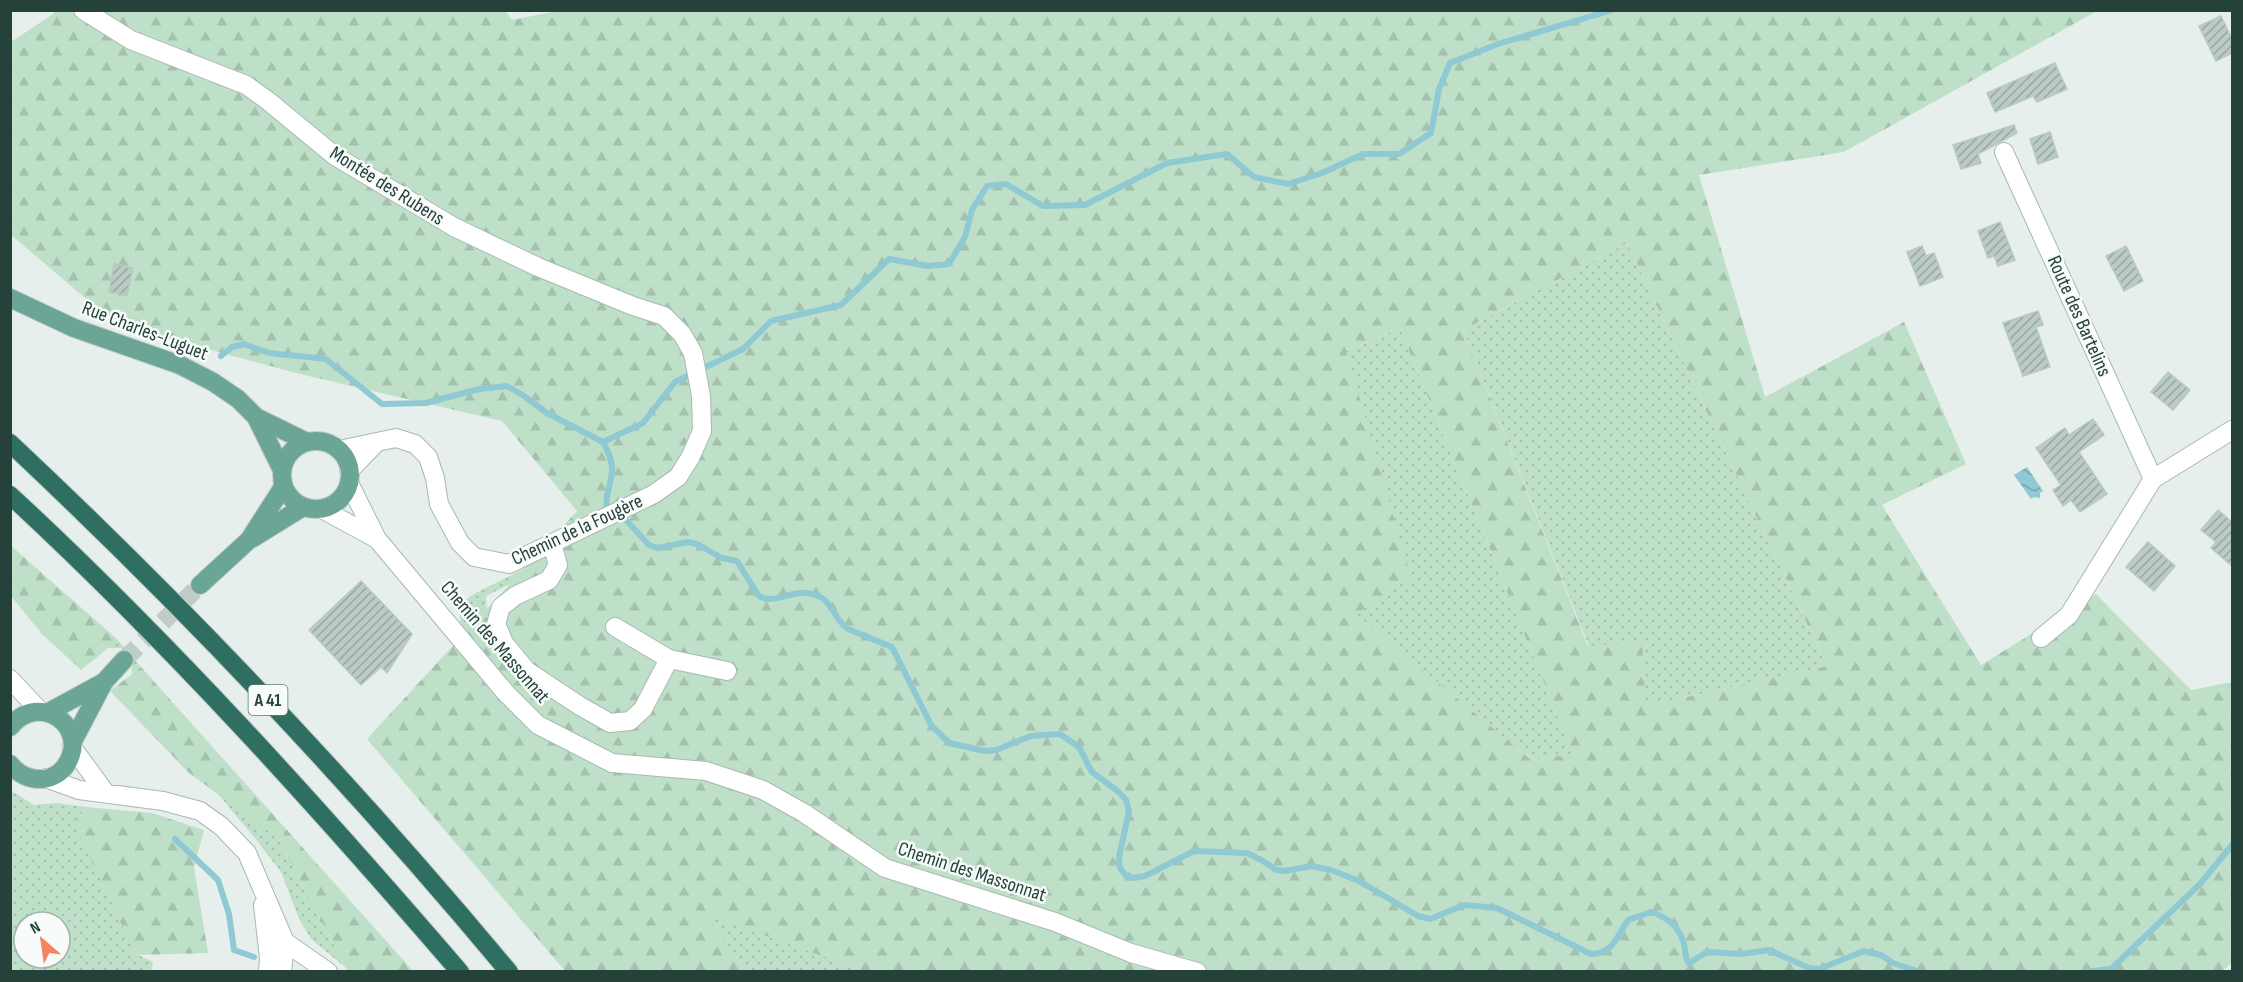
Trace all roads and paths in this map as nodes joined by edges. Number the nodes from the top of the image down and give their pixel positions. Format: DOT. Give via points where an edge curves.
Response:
graph roads {
  1 [pos="83,10"];
  2 [pos="2004,152"];
  3 [pos="10,298"];
  4 [pos="693,353"];
  5 [pos="256,417"];
  6 [pos="2232,430"];
  7 [pos="308,442"];
  8 [pos="377,442"];
  9 [pos="10,443"];
  10 [pos="339,450"];
  11 [pos="349,477"];
  12 [pos="283,478"];
  13 [pos="2153,479"];
  14 [pos="10,495"];
  15 [pos="303,507"];
  16 [pos="322,508"];
  17 [pos="377,539"];
  18 [pos="249,540"];
  19 [pos="552,544"];
  20 [pos="200,585"];
  21 [pos="615,627"];
  22 [pos="2041,638"];
  23 [pos="669,659"];
  24 [pos="124,660"];
  25 [pos="727,671"];
  26 [pos="10,679"];
  27 [pos="104,682"];
  28 [pos="44,712"];
  29 [pos="11,724"];
  30 [pos="72,744"];
  31 [pos="10,764"];
  32 [pos="46,778"];
  33 [pos="105,792"];
  34 [pos="261,885"];
  35 [pos="285,942"];
  36 [pos="268,965"];
  37 [pos="281,972"];
  38 [pos="328,972"];
  39 [pos="460,972"];
  40 [pos="509,972"];
  41 [pos="1197,972"];
  1 -- 4 [label="street, Montée des Rubens" via="131,40 246,86 335,156 454,227 538,267 664,316 682,334"];
  2 -- 13 [label="street, Route des Bartelins"];
  3 -- 5 [label="main road, Rue Charles-Luguet" via="74,328 180,365 238,399"];
  4 -- 19 [label="street, Chemin de la Fougère" via="702,431 678,477 654,494"];
  5 -- 7 [label="main road, Rue Charles-Luguet"];
  5 -- 12 [label="main road, Rue Charles-Luguet"];
  6 -- 13 [label="street"];
  7 -- 10 [label="main road" via="321,442"];
  7 -- 12 [label="main road" via="292,450"];
  8 -- 10 [label="street, Chemin de la Fougère"];
  8 -- 11 [label="street"];
  8 -- 19 [label="street, Chemin de la Fougère" via="396,438 415,444 428,457 444,515 460,543 474,557 509,564"];
  9 -- 40 [label="highway, A 41" via="137,565 321,757"];
  10 -- 11 [label="main road" via="348,463"];
  11 -- 16 [label="main road" via="339,500"];
  11 -- 17 [label="street, Chemin des Massonnat"];
  12 -- 15 [label="main road" via="291,499"];
  12 -- 18 [label="main road"];
  13 -- 22 [label="street" via="2069,615"];
  14 -- 39 [label="highway, A 41" via="218,702"];
  15 -- 16 [label="main road"];
  15 -- 18 [label="main road"];
  16 -- 17 [label="street, Chemin des Massonnat"];
  17 -- 41 [label="street, Chemin des Massonnat" via="505,692 538,725 612,763 706,771 763,790 885,868"];
  18 -- 20 [label="main road"];
  19 -- 23 [label="street" via="558,565 549,580 501,607 496,624 504,643 527,671 610,723 630,722 643,709"];
  21 -- 23 [label="street"];
  23 -- 25 [label="street"];
  24 -- 27 [label="main road"];
  26 -- 28 [label="street"];
  27 -- 28 [label="main road"];
  27 -- 30 [label="main road"];
  28 -- 29 [label="main road" via="25,714"];
  28 -- 30 [label="main road" via="62,720"];
  30 -- 32 [label="main road" via="72,753 63,769"];
  30 -- 33 [label="street"];
  31 -- 32 [label="main road" via="26,777"];
  32 -- 33 [label="street" via="80,790"];
  33 -- 34 [label="street" via="200,811 247,853"];
  34 -- 35 [label="street"];
  34 -- 36 [label="street"];
  35 -- 37 [label="street"];
  35 -- 38 [label="street"];
  36 -- 37 [label="street"];
}
